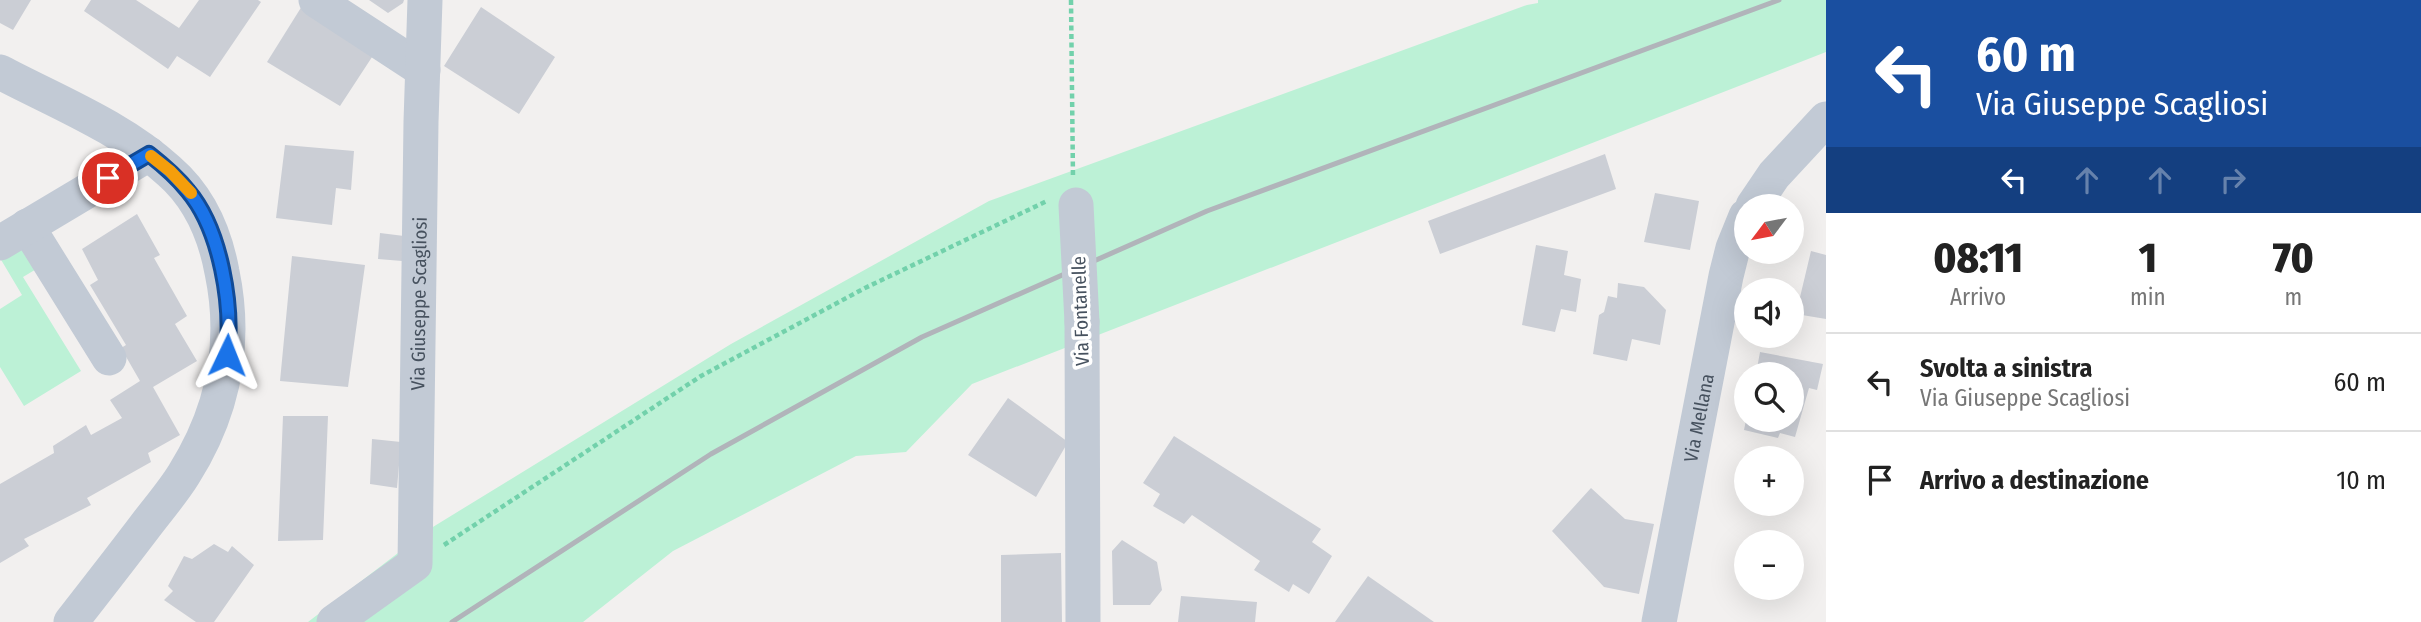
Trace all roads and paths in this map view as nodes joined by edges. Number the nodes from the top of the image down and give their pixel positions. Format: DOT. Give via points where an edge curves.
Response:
graph roads {
  1 [pos="316,0"];
  2 [pos="425,0"];
  3 [pos="1071,0"];
  4 [pos="423,70"];
  5 [pos="0,72"];
  6 [pos="1826,119"];
  7 [pos="149,154"];
  8 [pos="1761,194"];
  9 [pos="1075,197"];
  10 [pos="14,234"];
  11 [pos="1734,246"];
  12 [pos="109,358"];
  13 [pos="415,564"];
  14 [pos="71,622"];
  15 [pos="334,622"];
  16 [pos="1083,622"];
  17 [pos="1659,622"];
  1 -- 4 [label="street"];
  2 -- 4 [label="street, Via Giuseppe Scagliosi"];
  3 -- 9 [label="path"];
  4 -- 13 [label="street, Via Giuseppe Scagliosi"];
  5 -- 7 [label="street"];
  6 -- 8 [label="street"];
  7 -- 10 [label="street"];
  7 -- 14 [label="street" via="190,192 219,255 228,298 225,373 212,419 183,476"];
  9 -- 13 [label="path" via="865,288 701,376"];
  9 -- 16 [label="street, Via Fontanelle, bridge" via="1082,322"];
  10 -- 12 [label="street"];
  11 -- 17 [label="street, Via Mellana"];
  13 -- 15 [label="street"];
}
